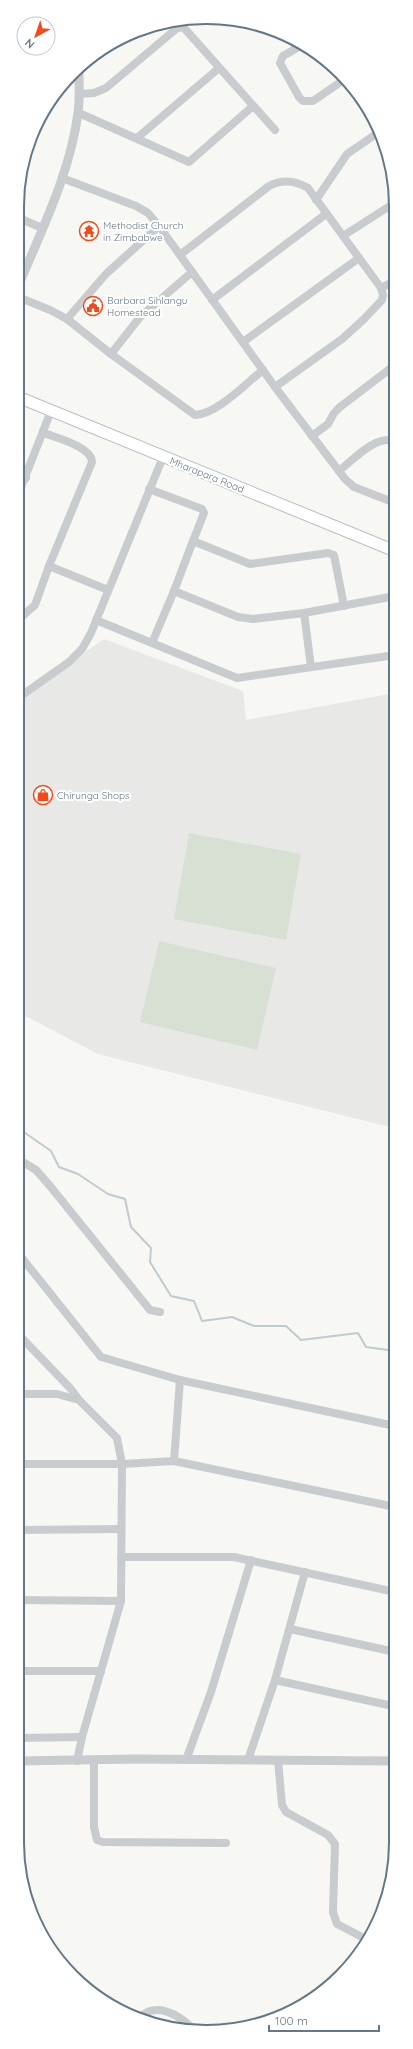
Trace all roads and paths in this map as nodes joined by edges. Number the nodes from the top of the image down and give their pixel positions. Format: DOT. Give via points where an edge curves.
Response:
graph roads {
  1 [pos="297,48"];
  2 [pos="219,68"];
  3 [pos="79,75"];
  4 [pos="341,82"];
  5 [pos="79,94"];
  6 [pos="254,106"];
  7 [pos="78,113"];
  8 [pos="275,130"];
  9 [pos="374,135"];
  10 [pos="137,138"];
  11 [pos="62,178"];
  12 [pos="316,200"];
  13 [pos="389,206"];
  14 [pos="326,214"];
  15 [pos="24,220"];
  16 [pos="159,226"];
  17 [pos="42,228"];
  18 [pos="343,236"];
  19 [pos="180,255"];
  20 [pos="359,258"];
  21 [pos="24,272"];
  22 [pos="192,272"];
  23 [pos="389,286"];
  24 [pos="381,288"];
  25 [pos="24,299"];
  26 [pos="212,300"];
  27 [pos="67,319"];
  28 [pos="243,342"];
  29 [pos="111,354"];
  30 [pos="263,370"];
  31 [pos="389,370"];
  32 [pos="275,387"];
  33 [pos="24,399"];
  34 [pos="51,410"];
  35 [pos="44,433"];
  36 [pos="312,436"];
  37 [pos="389,441"];
  38 [pos="163,457"];
  39 [pos="338,471"];
  40 [pos="26,478"];
  41 [pos="24,482"];
  42 [pos="149,488"];
  43 [pos="389,501"];
  44 [pos="193,541"];
  45 [pos="389,549"];
  46 [pos="49,566"];
  47 [pos="108,590"];
  48 [pos="174,592"];
  49 [pos="389,597"];
  50 [pos="344,606"];
  51 [pos="304,613"];
  52 [pos="24,615"];
  53 [pos="96,620"];
  54 [pos="152,644"];
  55 [pos="389,656"];
  56 [pos="311,667"];
  57 [pos="24,694"];
  58 [pos="24,1163"];
  59 [pos="24,1260"];
  60 [pos="160,1312"];
  61 [pos="24,1339"];
  62 [pos="180,1380"];
  63 [pos="24,1394"];
  64 [pos="79,1400"];
  65 [pos="389,1425"];
  66 [pos="174,1461"];
  67 [pos="24,1464"];
  68 [pos="122,1464"];
  69 [pos="389,1505"];
  70 [pos="121,1529"];
  71 [pos="24,1530"];
  72 [pos="121,1557"];
  73 [pos="251,1560"];
  74 [pos="305,1572"];
  75 [pos="389,1591"];
  76 [pos="24,1600"];
  77 [pos="121,1600"];
  78 [pos="290,1629"];
  79 [pos="389,1651"];
  80 [pos="24,1671"];
  81 [pos="101,1671"];
  82 [pos="275,1680"];
  83 [pos="389,1705"];
  84 [pos="82,1737"];
  85 [pos="24,1738"];
  86 [pos="186,1760"];
  87 [pos="248,1760"];
  88 [pos="278,1760"];
  89 [pos="24,1761"];
  90 [pos="77,1761"];
  91 [pos="94,1761"];
  92 [pos="389,1761"];
  93 [pos="226,1843"];
  94 [pos="363,1937"];
  95 [pos="145,2014"];
  96 [pos="186,2023"];
  1 -- 4 [label="street" via="283,56 280,63 299,98 313,101"];
  2 -- 5 [label="street" via="181,27 106,88 94,93"];
  2 -- 6 [label="street"];
  2 -- 10 [label="street"];
  3 -- 5 [label="street"];
  5 -- 7 [label="street"];
  6 -- 8 [label="street"];
  6 -- 10 [label="street" via="189,162"];
  7 -- 10 [label="street"];
  7 -- 11 [label="street"];
  9 -- 12 [label="street" via="347,154"];
  11 -- 16 [label="street" via="136,206 148,213"];
  11 -- 17 [label="street"];
  12 -- 14 [label="street"];
  12 -- 19 [label="street" via="308,188 301,184 284,181 275,183"];
  13 -- 18 [label="street"];
  14 -- 18 [label="street"];
  14 -- 26 [label="street"];
  15 -- 17 [label="street"];
  16 -- 19 [label="street"];
  16 -- 27 [label="street" via="106,274"];
  17 -- 21 [label="street"];
  18 -- 20 [label="street"];
  19 -- 22 [label="street"];
  20 -- 24 [label="street"];
  20 -- 28 [label="street"];
  22 -- 26 [label="street"];
  22 -- 29 [label="street" via="140,317"];
  23 -- 24 [label="street"];
  24 -- 32 [label="street" via="382,300 363,320 342,339"];
  25 -- 27 [label="street"];
  26 -- 28 [label="street"];
  27 -- 29 [label="street"];
  28 -- 30 [label="street"];
  29 -- 30 [label="street" via="195,415 201,415 219,406"];
  30 -- 32 [label="street"];
  31 -- 36 [label="street" via="340,407 328,424"];
  32 -- 36 [label="street"];
  33 -- 34 [label="main road, Mharapara Road"];
  34 -- 35 [label="street"];
  34 -- 38 [label="main road, Mharapara Road"];
  35 -- 40 [label="street"];
  35 -- 46 [label="street" via="86,450 92,458"];
  36 -- 39 [label="street"];
  37 -- 39 [label="street" via="382,440 368,448"];
  38 -- 42 [label="street"];
  38 -- 45 [label="main road, Mharapara Road"];
  39 -- 43 [label="street" via="354,487"];
  40 -- 41 [label="street"];
  42 -- 44 [label="street" via="202,510 204,513"];
  42 -- 47 [label="street"];
  44 -- 48 [label="street"];
  44 -- 50 [label="street" via="250,564 334,554"];
  46 -- 47 [label="street"];
  46 -- 52 [label="street" via="35,605"];
  47 -- 53 [label="street"];
  48 -- 51 [label="street" via="244,618"];
  48 -- 54 [label="street"];
  49 -- 50 [label="street"];
  50 -- 51 [label="street"];
  51 -- 56 [label="street"];
  53 -- 54 [label="street"];
  53 -- 57 [label="street" via="78,654"];
  54 -- 56 [label="street" via="237,678"];
  55 -- 56 [label="street"];
  58 -- 60 [label="street" via="36,1170 50,1186 150,1310"];
  59 -- 62 [label="street" via="101,1357"];
  61 -- 64 [label="street"];
  62 -- 65 [label="street"];
  62 -- 66 [label="street"];
  63 -- 64 [label="street" via="57,1394"];
  64 -- 68 [label="street" via="117,1438"];
  66 -- 68 [label="street"];
  66 -- 69 [label="street"];
  67 -- 68 [label="street"];
  68 -- 70 [label="street"];
  70 -- 71 [label="street"];
  70 -- 72 [label="street"];
  72 -- 73 [label="street" via="234,1557"];
  72 -- 77 [label="street"];
  73 -- 74 [label="street"];
  73 -- 86 [label="street" via="211,1692"];
  74 -- 75 [label="street"];
  74 -- 78 [label="street"];
  76 -- 77 [label="street"];
  77 -- 81 [label="street"];
  78 -- 79 [label="street"];
  78 -- 82 [label="street"];
  80 -- 81 [label="street"];
  81 -- 84 [label="street"];
  82 -- 83 [label="street"];
  82 -- 87 [label="street"];
  84 -- 85 [label="street"];
  84 -- 90 [label="street"];
  86 -- 87 [label="street"];
  86 -- 91 [label="street"];
  87 -- 88 [label="street"];
  88 -- 92 [label="street"];
  88 -- 94 [label="street" via="282,1805 286,1812 328,1835 335,1844 333,1912 338,1924"];
  89 -- 90 [label="street"];
  90 -- 91 [label="street"];
  91 -- 93 [label="street" via="94,1827 98,1840"];
  95 -- 96 [label="street" via="151,2010 164,2011 178,2016"];
}
